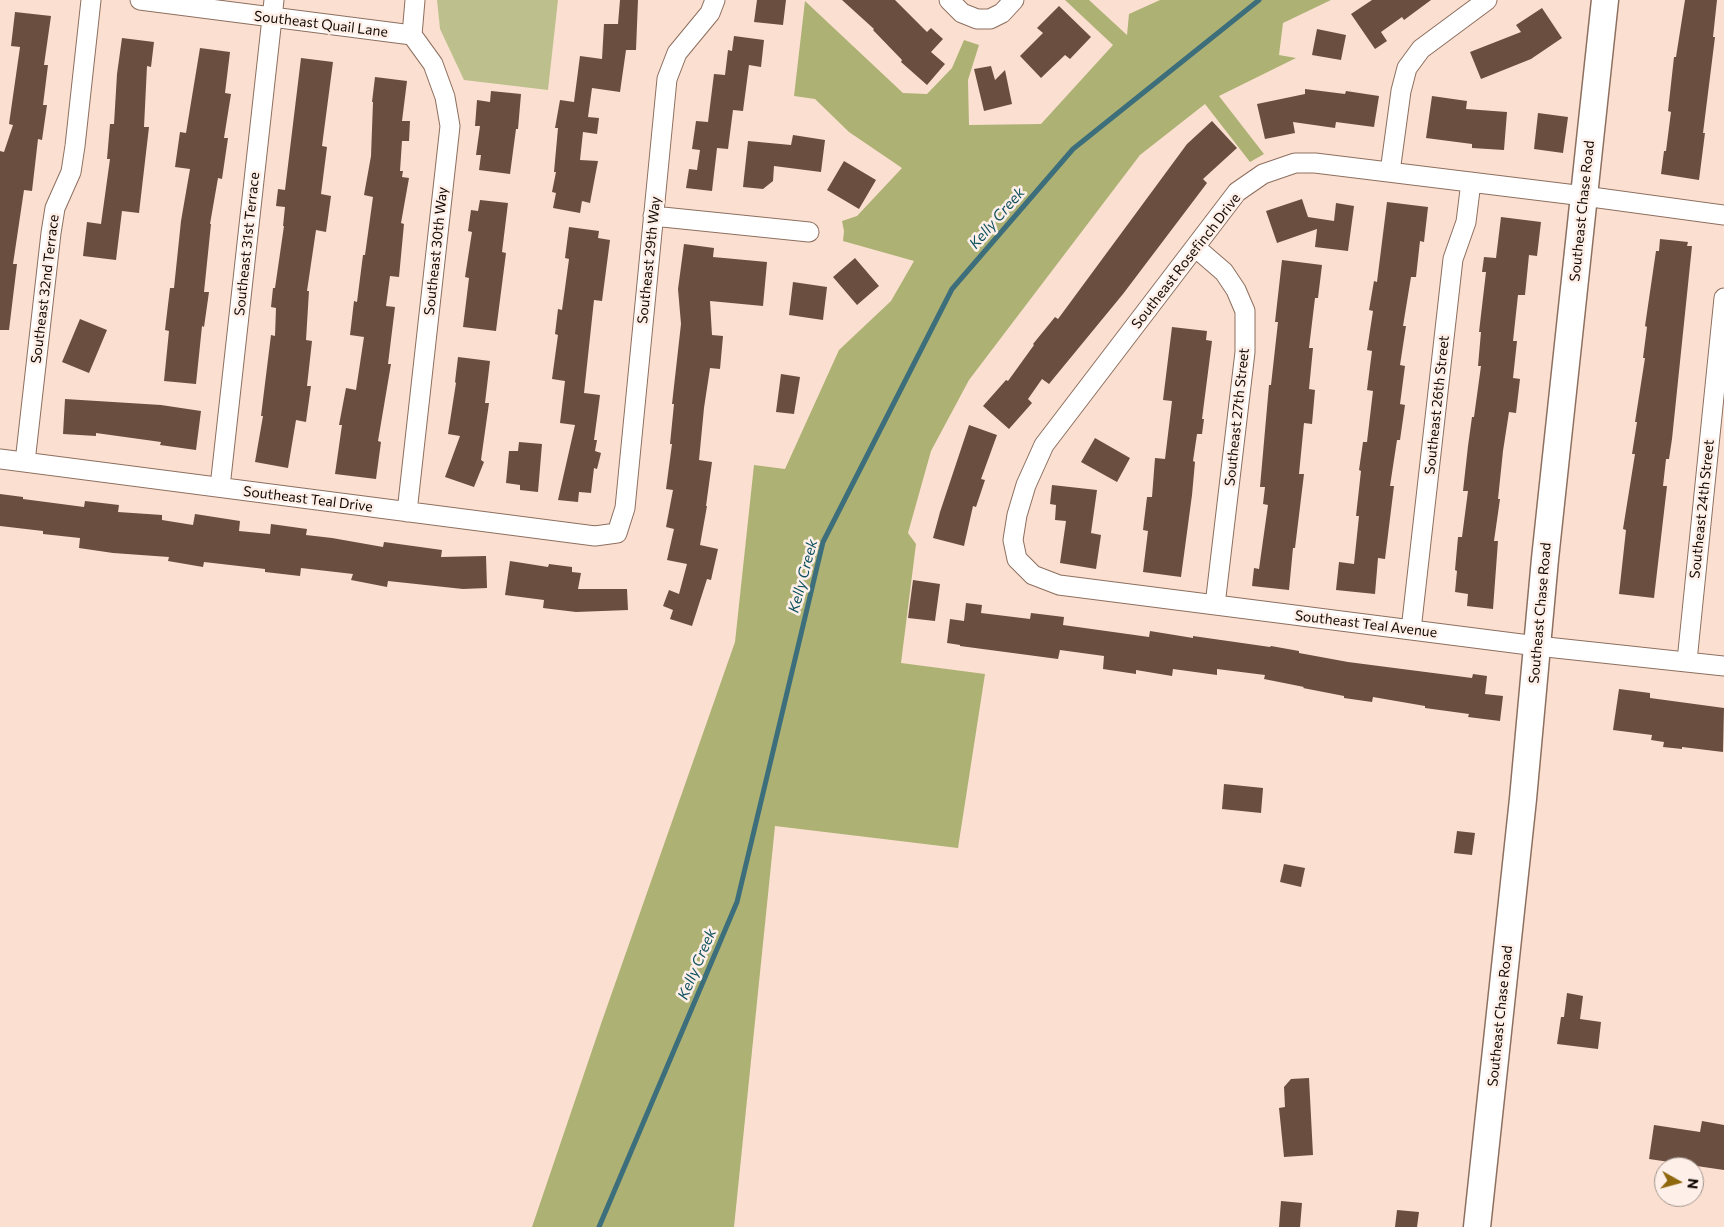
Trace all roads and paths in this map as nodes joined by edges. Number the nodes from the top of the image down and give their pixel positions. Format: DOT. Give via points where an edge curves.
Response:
graph roads {
  1 [pos="91,0"];
  2 [pos="140,0"];
  3 [pos="416,0"];
  4 [pos="715,0"];
  5 [pos="948,0"];
  6 [pos="1014,0"];
  7 [pos="1487,0"];
  8 [pos="1605,0"];
  9 [pos="273,9"];
  10 [pos="412,35"];
  11 [pos="1390,172"];
  12 [pos="1471,182"];
  13 [pos="1584,196"];
  14 [pos="1724,215"];
  15 [pos="653,216"];
  16 [pos="809,232"];
  17 [pos="1195,247"];
  18 [pos="1724,298"];
  19 [pos="0,459"];
  20 [pos="25,462"];
  21 [pos="220,488"];
  22 [pos="407,512"];
  23 [pos="617,534"];
  24 [pos="1016,559"];
  25 [pos="1215,605"];
  26 [pos="1411,630"];
  27 [pos="1537,646"];
  28 [pos="1687,661"];
  29 [pos="1724,666"];
  30 [pos="1477,1227"];
  1 -- 20 [label="street, Southeast 32nd Terrace" via="71,172 55,208 51,233"];
  2 -- 9 [label="street, Southeast Quail Lane"];
  3 -- 10 [label="street"];
  4 -- 15 [label="street, Southeast 29th Way" via="710,13 677,54 666,79"];
  5 -- 6 [label="street" via="962,14 990,19 1002,13"];
  7 -- 11 [label="street" via="1421,50 1407,68"];
  8 -- 13 [label="street, Southeast Chase Road"];
  9 -- 10 [label="street, Southeast Quail Lane"];
  9 -- 21 [label="street, Southeast 31st Terrace"];
  10 -- 22 [label="street, Southeast 30th Way" via="433,64 445,97 450,126"];
  11 -- 12 [label="street, Southeast Rosefinch Drive"];
  11 -- 17 [label="street, Southeast Rosefinch Drive" via="1315,163 1281,167 1263,174 1236,192"];
  12 -- 13 [label="street, Southeast Rosefinch Drive"];
  12 -- 26 [label="street, Southeast 26th Street" via="1466,222 1453,259"];
  13 -- 14 [label="street, Southeast Rosefinch Drive"];
  13 -- 27 [label="street, Southeast Chase Road"];
  15 -- 16 [label="street"];
  15 -- 23 [label="street, Southeast 29th Way" via="625,508"];
  17 -- 24 [label="street, Southeast Rosefinch Drive" via="1044,445 1026,485 1017,516 1013,540"];
  17 -- 25 [label="street, Southeast 27th Street" via="1224,272 1245,310 1245,352"];
  18 -- 28 [label="street, Southeast 24th Street"];
  19 -- 20 [label="street, Southeast Teal Drive"];
  20 -- 21 [label="street, Southeast Teal Drive"];
  21 -- 22 [label="street, Southeast Teal Drive"];
  22 -- 23 [label="street, Southeast Teal Drive" via="595,536"];
  24 -- 25 [label="street, Southeast Teal Avenue" via="1033,575 1059,585"];
  25 -- 26 [label="street, Southeast Teal Avenue"];
  26 -- 27 [label="street, Southeast Teal Avenue"];
  27 -- 28 [label="street, Southeast Teal Avenue"];
  27 -- 30 [label="street, Southeast Chase Road"];
  28 -- 29 [label="street, Southeast Teal Avenue"];
}
